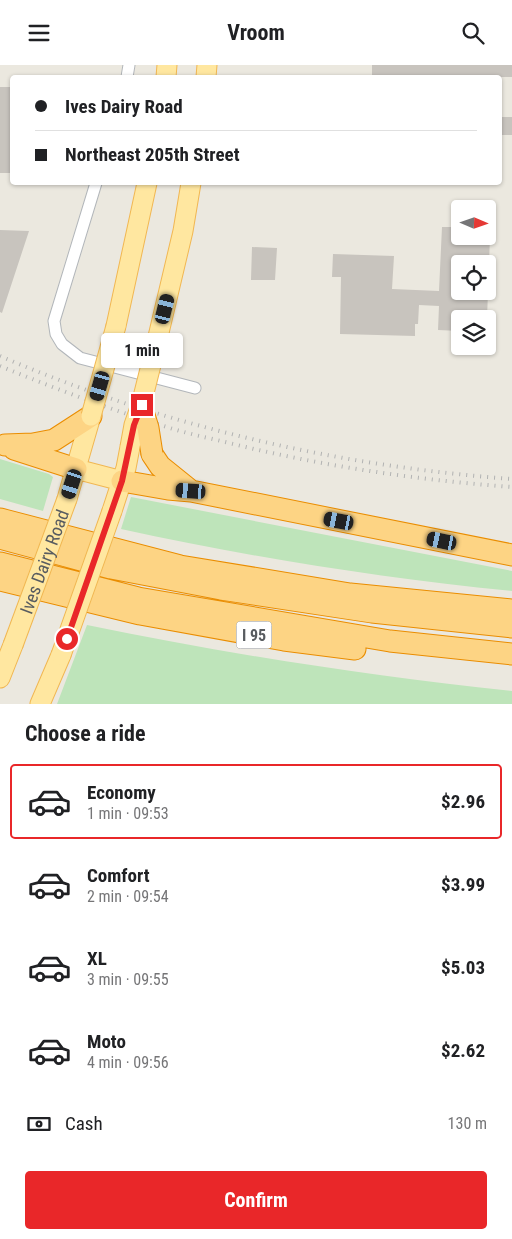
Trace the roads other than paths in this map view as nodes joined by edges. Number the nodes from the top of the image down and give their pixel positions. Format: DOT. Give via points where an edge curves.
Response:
graph roads {
  1 [pos="95,185"];
  2 [pos="147,185"];
  3 [pos="192,185"];
  4 [pos="195,388"];
  5 [pos="142,405"];
  6 [pos="89,424"];
  7 [pos="2,444"];
  8 [pos="76,469"];
  9 [pos="122,481"];
  10 [pos="191,491"];
  11 [pos="0,519"];
  12 [pos="0,538"];
  13 [pos="512,555"];
  14 [pos="0,563"];
  15 [pos="0,581"];
  16 [pos="512,610"];
  17 [pos="512,627"];
  18 [pos="512,654"];
  19 [pos="512,667"];
  20 [pos="0,678"];
  21 [pos="40,704"];
  1 -- 4 [label="street" via="54,321 56,334 62,344 80,359"];
  2 -- 6 [label="main road, Ives Dairy Road, bridge" via="116,326"];
  3 -- 5 [label="main road, bridge"];
  5 -- 9 [label="main road, bridge" via="134,425"];
  5 -- 10 [label="highway, bridge" via="152,454 160,466"];
  6 -- 7 [label="highway" via="54,440"];
  6 -- 8 [label="main road, Ives Dairy Road"];
  7 -- 8 [label="highway"];
  8 -- 9 [label="main road"];
  8 -- 20 [label="main road, Ives Dairy Road, bridge"];
  9 -- 10 [label="highway"];
  9 -- 21 [label="main road, bridge" via="61,655"];
  10 -- 13 [label="highway"];
  11 -- 16 [label="highway" via="180,567 350,594"];
  12 -- 17 [label="highway" via="111,568 221,589 372,612"];
  14 -- 18 [label="highway" via="138,598 390,641"];
  15 -- 19 [label="highway, I 95" via="140,614 284,640"];
}
